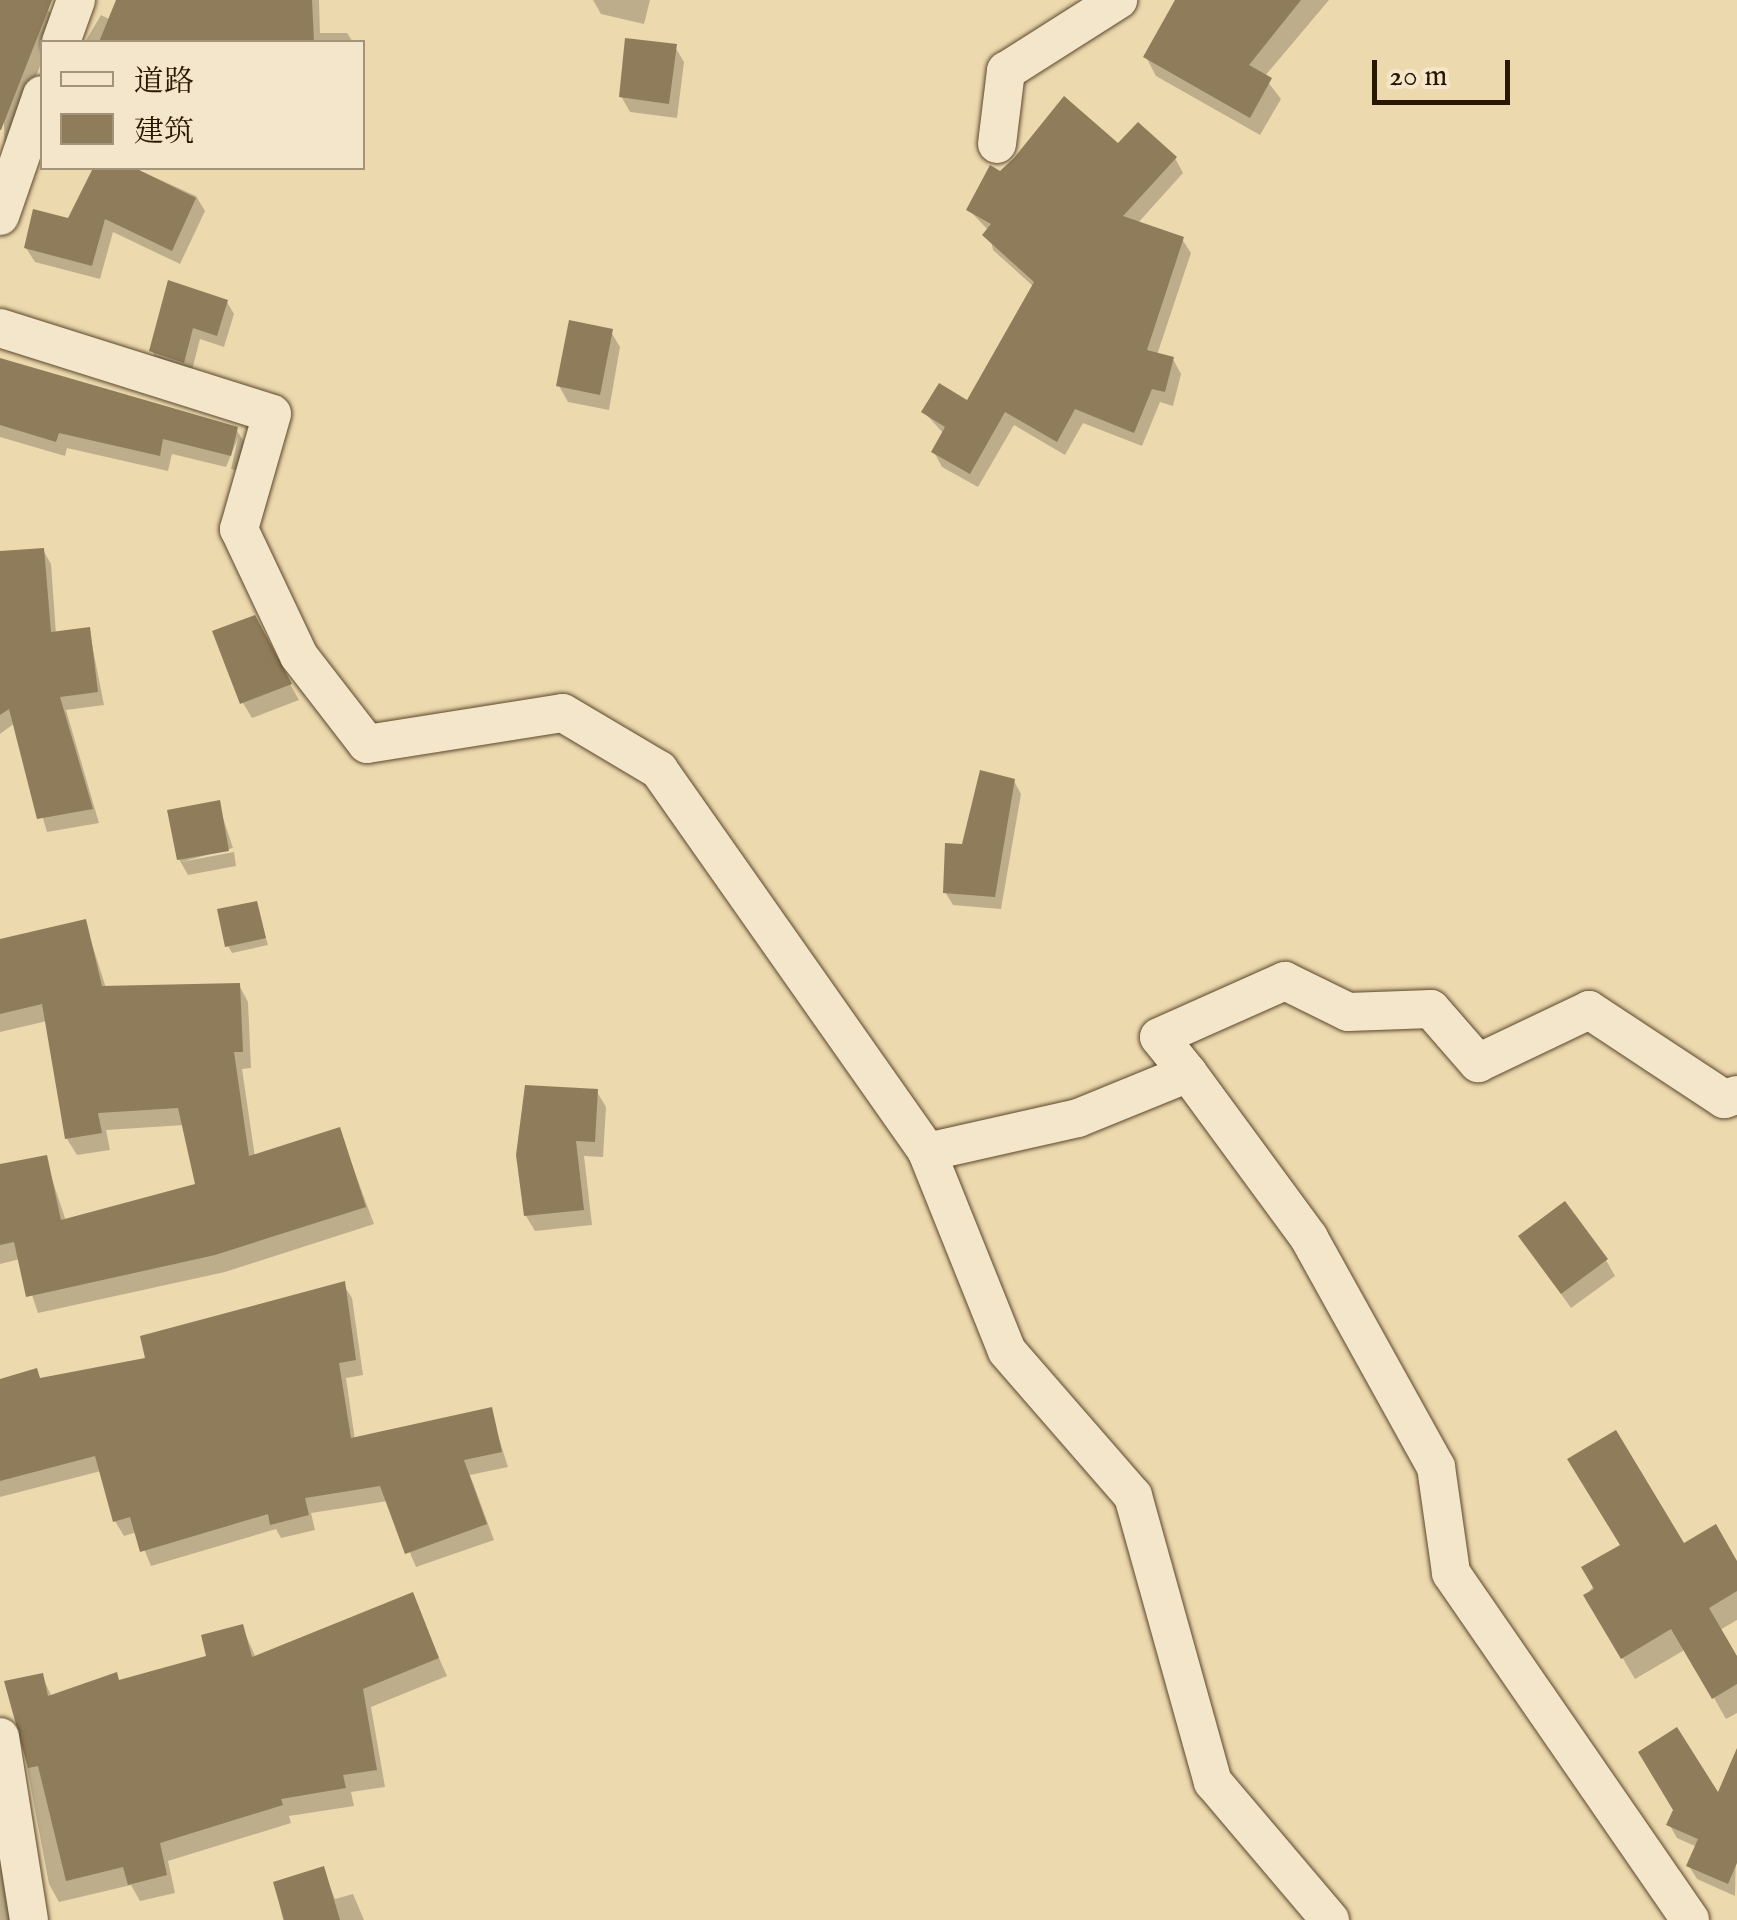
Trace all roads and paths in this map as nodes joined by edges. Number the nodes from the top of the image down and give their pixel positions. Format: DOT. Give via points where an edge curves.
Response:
graph roads {
  1 [pos="76,0"];
  2 [pos="1118,0"];
  3 [pos="62,40"];
  4 [pos="40,100"];
  5 [pos="996,144"];
  6 [pos="0,216"];
  7 [pos="0,328"];
  8 [pos="1188,1073"];
  9 [pos="1737,1095"];
  10 [pos="927,1152"];
  11 [pos="0,1738"];
  12 [pos="29,1920"];
  13 [pos="1330,1920"];
  14 [pos="1690,1920"];
  1 -- 3 [label="street"];
  2 -- 5 [label="street" via="1006,71"];
  4 -- 6 [label="street"];
  7 -- 10 [label="street" via="272,414 239,529 300,656 367,744 562,714 659,770"];
  8 -- 9 [label="street" via="1159,1037 1286,981 1348,1012 1431,1009 1478,1064 1589,1010 1724,1099"];
  8 -- 10 [label="street" via="1078,1118"];
  8 -- 14 [label="street" via="1309,1238 1436,1467 1451,1573"];
  10 -- 13 [label="street" via="1007,1351 1133,1496 1213,1782"];
  11 -- 12 [label="street"];
}
